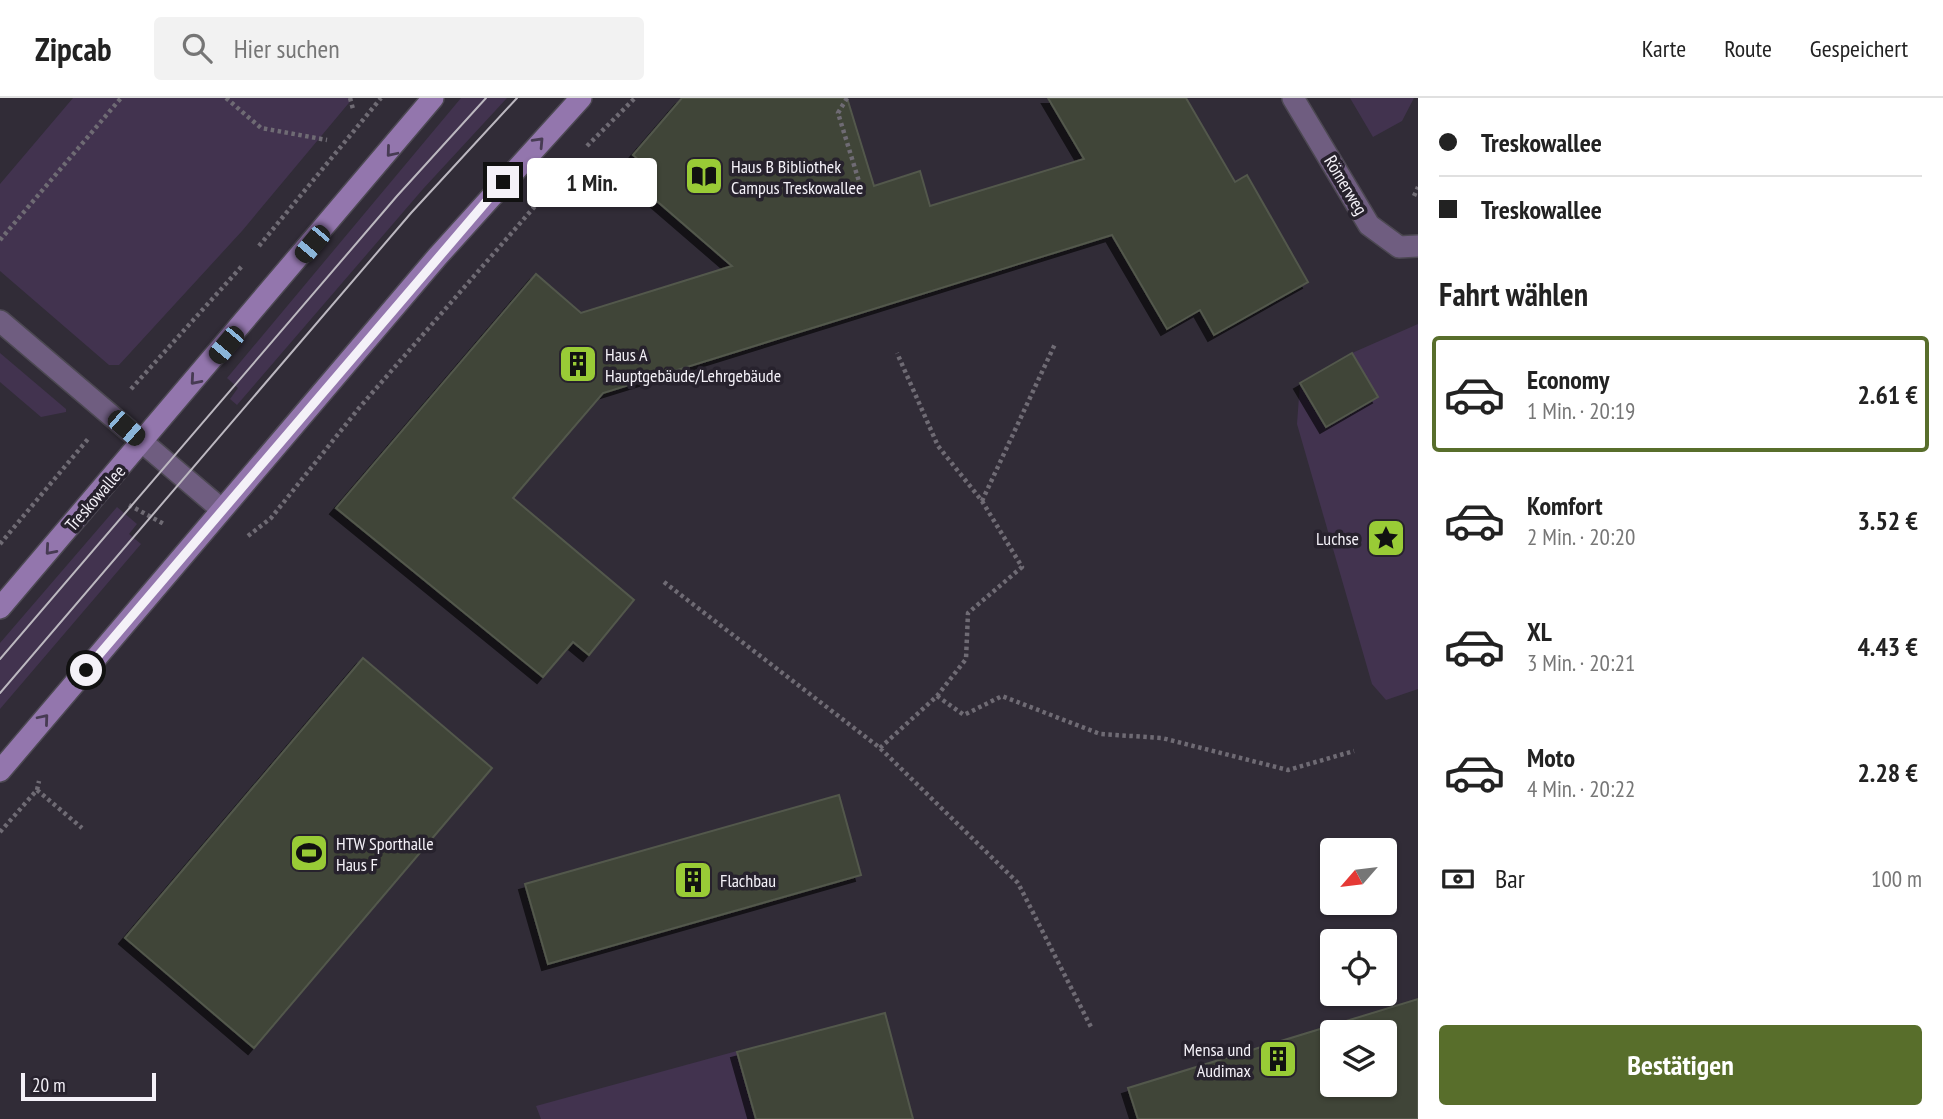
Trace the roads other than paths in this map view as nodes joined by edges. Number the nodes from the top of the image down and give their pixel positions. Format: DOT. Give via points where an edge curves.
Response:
graph roads {
  1 [pos="433,98"];
  2 [pos="581,98"];
  3 [pos="1293,98"];
  4 [pos="1418,246"];
  5 [pos="0,321"];
  6 [pos="142,442"];
  7 [pos="221,509"];
  8 [pos="0,608"];
  9 [pos="0,771"];
  1 -- 6 [label="main road, Treskowallee, one-way"];
  7 -- 2 [label="main road, one-way"];
  3 -- 4 [label="street, Römerweg" via="1369,225 1399,247"];
  5 -- 6 [label="street"];
  6 -- 7 [label="street"];
  6 -- 8 [label="main road, Treskowallee, one-way"];
  9 -- 7 [label="main road, one-way"];
}
